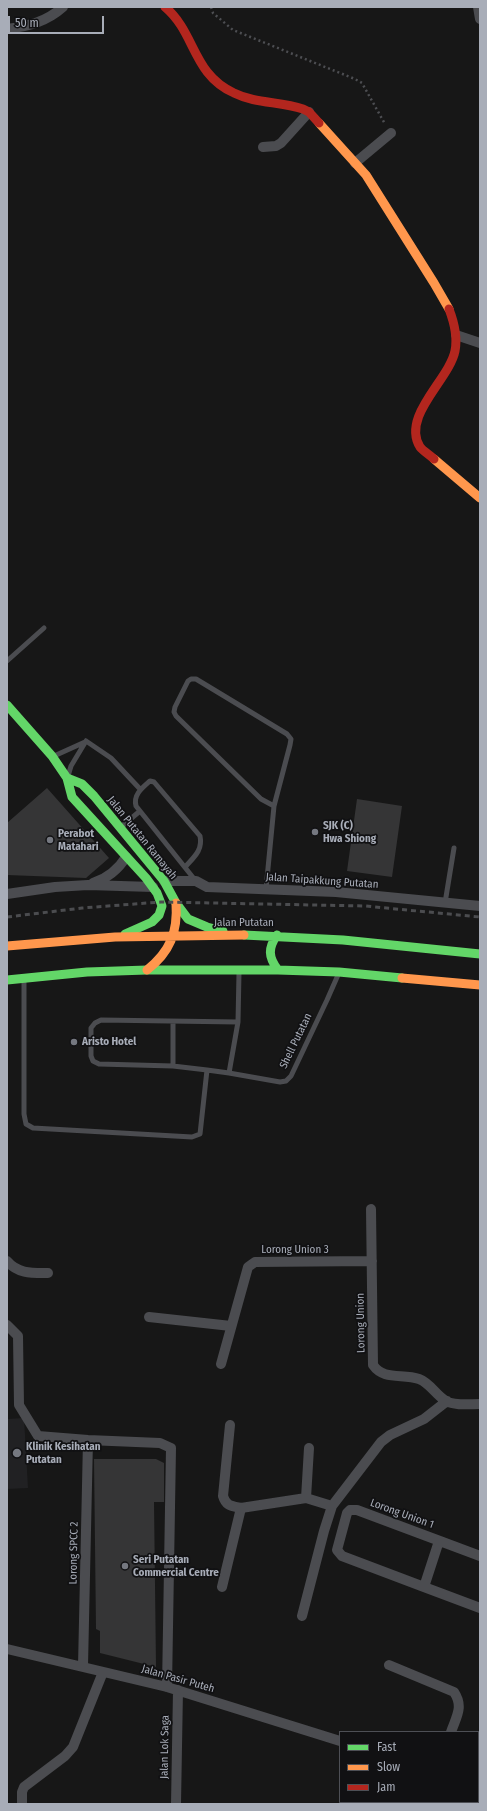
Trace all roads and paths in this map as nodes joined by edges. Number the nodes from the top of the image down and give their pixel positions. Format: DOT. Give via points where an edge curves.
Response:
graph roads {
  1 [pos="63,7"];
  2 [pos="165,7"];
  3 [pos="211,7"];
  4 [pos="478,7"];
  5 [pos="480,19"];
  6 [pos="7,29"];
  7 [pos="309,112"];
  8 [pos="390,133"];
  9 [pos="263,147"];
  10 [pos="354,163"];
  11 [pos="456,335"];
  12 [pos="480,343"];
  13 [pos="480,498"];
  14 [pos="44,628"];
  15 [pos="7,660"];
  16 [pos="7,705"];
  17 [pos="86,742"];
  18 [pos="52,756"];
  19 [pos="67,778"];
  20 [pos="140,789"];
  21 [pos="274,806"];
  22 [pos="140,811"];
  23 [pos="120,828"];
  24 [pos="454,848"];
  25 [pos="126,856"];
  26 [pos="186,866"];
  27 [pos="164,881"];
  28 [pos="196,881"];
  29 [pos="88,885"];
  30 [pos="153,887"];
  31 [pos="266,889"];
  32 [pos="7,894"];
  33 [pos="176,903"];
  34 [pos="445,903"];
  35 [pos="480,906"];
  36 [pos="238,934"];
  37 [pos="277,935"];
  38 [pos="175,936"];
  39 [pos="115,937"];
  40 [pos="7,946"];
  41 [pos="480,954"];
  42 [pos="147,970"];
  43 [pos="239,970"];
  44 [pos="278,970"];
  45 [pos="339,972"];
  46 [pos="24,978"];
  47 [pos="7,980"];
  48 [pos="480,985"];
  49 [pos="173,1022"];
  50 [pos="238,1022"];
  51 [pos="173,1066"];
  52 [pos="207,1070"];
  53 [pos="229,1073"];
  54 [pos="371,1209"];
  55 [pos="7,1261"];
  56 [pos="372,1261"];
  57 [pos="48,1273"];
  58 [pos="149,1317"];
  59 [pos="7,1325"];
  60 [pos="232,1326"];
  61 [pos="221,1364"];
  62 [pos="447,1401"];
  63 [pos="480,1404"];
  64 [pos="230,1425"];
  65 [pos="88,1440"];
  66 [pos="309,1448"];
  67 [pos="306,1498"];
  68 [pos="332,1506"];
  69 [pos="241,1508"];
  70 [pos="439,1541"];
  71 [pos="480,1556"];
  72 [pos="222,1587"];
  73 [pos="424,1587"];
  74 [pos="480,1608"];
  75 [pos="302,1616"];
  76 [pos="7,1649"];
  77 [pos="389,1665"];
  78 [pos="84,1666"];
  79 [pos="103,1672"];
  80 [pos="167,1687"];
  81 [pos="178,1690"];
  82 [pos="451,1731"];
  83 [pos="339,1741"];
  84 [pos="22,1804"];
  85 [pos="176,1804"];
  1 -- 6 [label="street" via="46,20 34,25"];
  2 -- 7 [label="main road" via="174,15 200,64 212,79 227,90 244,98 263,103 298,106"];
  3 -- 8 [label="path" via="213,13 233,30 355,79 362,84"];
  4 -- 5 [label="street"];
  7 -- 9 [label="street" via="281,143"];
  7 -- 10 [label="main road"];
  8 -- 10 [label="street"];
  10 -- 11 [label="main road" via="365,174 443,298"];
  11 -- 12 [label="street"];
  11 -- 13 [label="main road" via="455,352 450,367 418,415 414,427 415,438 420,446"];
  14 -- 15 [label="lane"];
  16 -- 18 [label="main road, Jalan Putatan Ramayah"];
  17 -- 18 [label="lane"];
  17 -- 19 [label="lane" via="71,766"];
  17 -- 20 [label="lane" via="111,758"];
  18 -- 19 [label="main road, Jalan Putatan Ramayah"];
  19 -- 23 [label="main road, Jalan Putatan Ramayah" via="82,784"];
  19 -- 25 [label="main road, Jalan Putatan Ramayah" via="72,797"];
  20 -- 22 [label="lane" via="136,803"];
  20 -- 26 [label="lane" via="150,781 154,782 200,836 200,850"];
  21 -- 21 [label="lane" via="291,739 287,734 196,679 188,681 174,707 176,716 261,799"];
  21 -- 31 [label="lane"];
  22 -- 23 [label="lane"];
  22 -- 26 [label="lane"];
  23 -- 27 [label="main road, Jalan Putatan Ramayah"];
  24 -- 34 [label="lane"];
  25 -- 29 [label="street" via="112,874"];
  25 -- 30 [label="main road, Jalan Putatan Ramayah"];
  26 -- 28 [label="lane"];
  27 -- 28 [label="street, Jalan Taipakkung Putatan"];
  27 -- 33 [label="main road, Jalan Putatan Ramayah"];
  28 -- 31 [label="street, Jalan Taipakkung Putatan" via="207,887"];
  29 -- 30 [label="street"];
  29 -- 32 [label="street"];
  30 -- 39 [label="main road, Jalan Putatan Ramayah" via="162,906 159,915 143,927"];
  31 -- 34 [label="street, Jalan Taipakkung Putatan" via="336,892"];
  33 -- 36 [label="main road, Jalan Putatan Ramayah" via="188,919 207,927"];
  33 -- 38 [label="main road"];
  34 -- 35 [label="street, Jalan Taipakkung Putatan"];
  36 -- 37 [label="main road, Jalan Putatan"];
  36 -- 38 [label="main road, Jalan Putatan"];
  37 -- 41 [label="main road, Jalan Putatan"];
  37 -- 44 [label="main road" via="269,952 271,961"];
  38 -- 39 [label="main road, Jalan Putatan"];
  38 -- 42 [label="main road" via="158,962"];
  39 -- 40 [label="main road, Jalan Putatan"];
  42 -- 43 [label="main road"];
  42 -- 46 [label="main road"];
  43 -- 44 [label="main road"];
  43 -- 50 [label="lane"];
  44 -- 45 [label="main road"];
  45 -- 48 [label="main road"];
  45 -- 53 [label="lane, Shell Putatan" via="328,1000 286,1081"];
  46 -- 47 [label="main road"];
  46 -- 52 [label="lane" via="24,1114 26,1124 33,1128 192,1137 200,1134"];
  49 -- 50 [label="lane"];
  49 -- 51 [label="lane"];
  49 -- 51 [label="lane" via="100,1020 91,1028 91,1056 99,1064"];
  50 -- 53 [label="lane"];
  51 -- 52 [label="lane"];
  52 -- 53 [label="lane"];
  54 -- 56 [label="street, Lorong Union"];
  55 -- 57 [label="street" via="15,1269 28,1273"];
  56 -- 60 [label="street, Lorong Union 3" via="255,1262 248,1267"];
  56 -- 62 [label="street, Lorong Union" via="373,1365 378,1372 386,1375 420,1379"];
  58 -- 60 [label="street"];
  59 -- 65 [label="street" via="18,1336 19,1405 38,1436"];
  60 -- 61 [label="street, Lorong Union 3"];
  62 -- 63 [label="street"];
  62 -- 68 [label="street" via="424,1419 381,1442"];
  64 -- 69 [label="street" via="223,1496 229,1506"];
  65 -- 78 [label="street, Lorong SPCC 2"];
  65 -- 80 [label="street" via="160,1443 171,1448"];
  66 -- 67 [label="street"];
  67 -- 68 [label="street"];
  67 -- 69 [label="street"];
  68 -- 75 [label="street"];
  69 -- 72 [label="street"];
  70 -- 71 [label="street, Lorong Union 1"];
  70 -- 73 [label="street, Lorong Union 1"];
  70 -- 73 [label="street, Lorong Union 1" via="357,1510 350,1510 347,1513 337,1546 338,1554"];
  73 -- 74 [label="street, Lorong Union 1"];
  76 -- 78 [label="street, Jalan Pasir Puteh"];
  77 -- 82 [label="street" via="454,1692 459,1700 459,1709"];
  78 -- 79 [label="street, Jalan Pasir Puteh"];
  79 -- 80 [label="street, Jalan Pasir Puteh"];
  79 -- 84 [label="street" via="73,1747 24,1787"];
  80 -- 81 [label="street, Jalan Pasir Puteh"];
  81 -- 83 [label="street, Jalan Pasir Puteh"];
  81 -- 85 [label="street, Jalan Lok Saga"];
}
